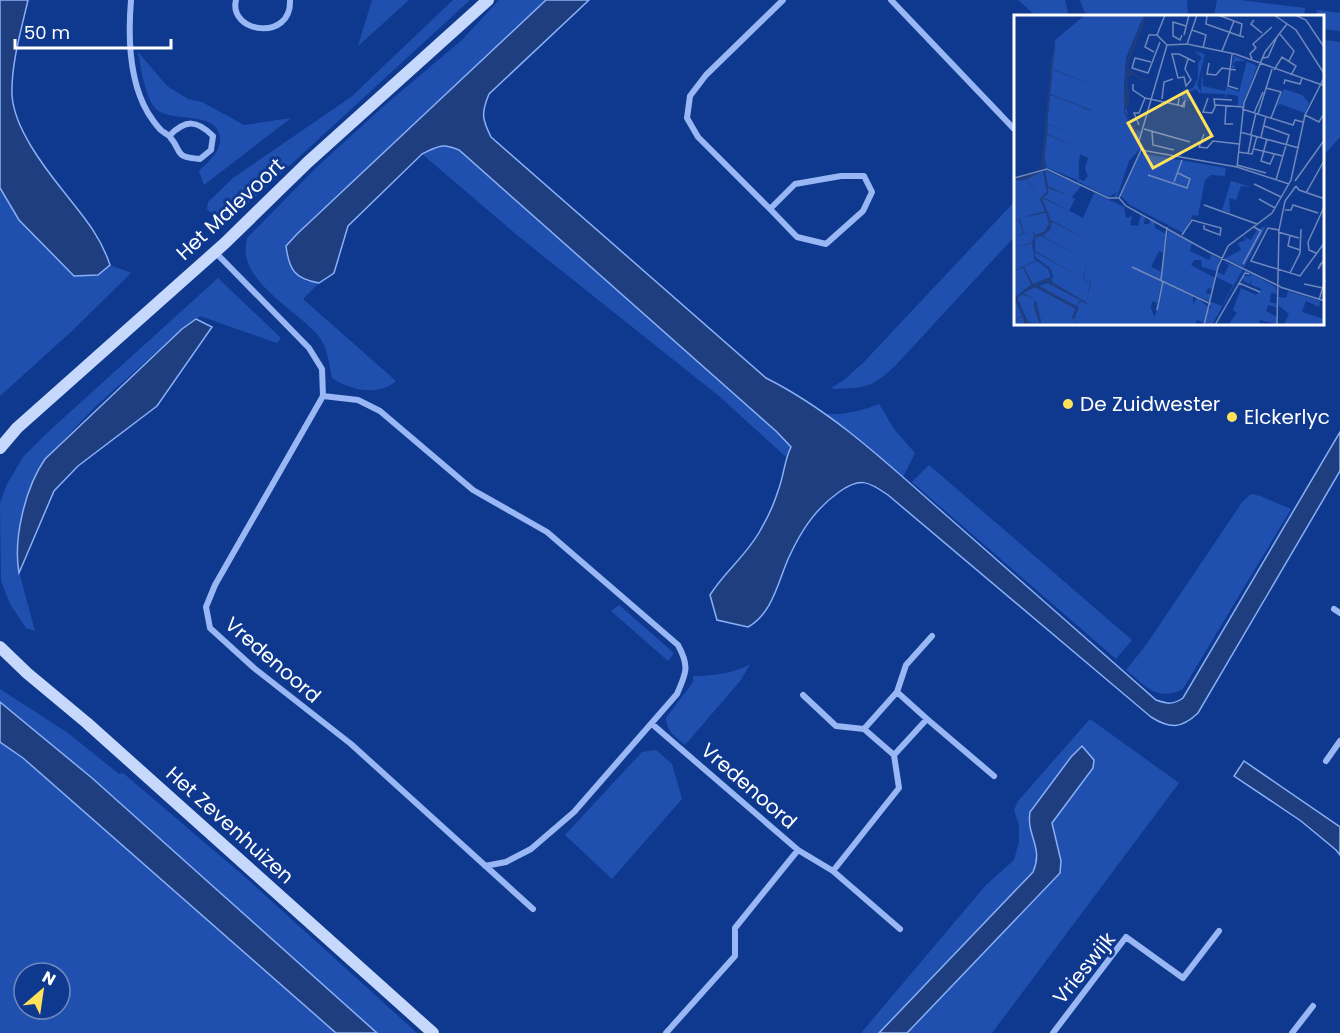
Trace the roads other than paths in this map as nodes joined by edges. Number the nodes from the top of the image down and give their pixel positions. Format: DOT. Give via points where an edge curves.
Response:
graph roads {
  1 [pos="131,0"];
  2 [pos="236,0"];
  3 [pos="290,0"];
  4 [pos="488,0"];
  5 [pos="783,0"];
  6 [pos="891,0"];
  7 [pos="1014,129"];
  8 [pos="169,136"];
  9 [pos="770,209"];
  10 [pos="215,252"];
  11 [pos="323,396"];
  12 [pos="0,448"];
  13 [pos="1334,609"];
  14 [pos="1340,613"];
  15 [pos="932,636"];
  16 [pos="0,647"];
  17 [pos="897,692"];
  18 [pos="803,695"];
  19 [pos="927,719"];
  20 [pos="652,724"];
  21 [pos="864,729"];
  22 [pos="1340,741"];
  23 [pos="894,755"];
  24 [pos="1326,761"];
  25 [pos="994,776"];
  26 [pos="798,850"];
  27 [pos="485,866"];
  28 [pos="833,871"];
  29 [pos="533,909"];
  30 [pos="900,928"];
  31 [pos="1219,931"];
  32 [pos="1313,1006"];
  33 [pos="433,1033"];
  34 [pos="666,1033"];
  35 [pos="1053,1033"];
  36 [pos="1292,1033"];
  1 -- 8 [label="street" via="131,51 136,82 147,111"];
  2 -- 3 [label="street" via="239,17 250,26 266,30 280,23"];
  4 -- 10 [label="street, Het Malevoort"];
  5 -- 9 [label="street" via="706,75 690,96 687,118 698,137"];
  6 -- 7 [label="street"];
  8 -- 8 [label="street" via="188,123 204,127 213,136 211,150 200,159 185,158"];
  9 -- 9 [label="street" via="797,237 826,244 863,211 872,192 864,176 841,176 795,184"];
  10 -- 11 [label="street" via="309,348 322,369"];
  10 -- 12 [label="street, Het Malevoort" via="17,428"];
  11 -- 20 [label="street" via="358,400 380,411 473,490 547,532 678,645 687,672 677,694"];
  11 -- 27 [label="street, Vredenoord" via="216,585 207,607 210,628 262,675 351,744"];
  13 -- 14 [label="street"];
  15 -- 17 [label="street" via="906,665"];
  16 -- 33 [label="street, Het Zevenhuizen"];
  17 -- 19 [label="street"];
  17 -- 21 [label="street"];
  18 -- 21 [label="street" via="836,726"];
  19 -- 23 [label="street"];
  19 -- 25 [label="street"];
  20 -- 26 [label="street, Vredenoord"];
  20 -- 27 [label="street" via="574,812 531,849 506,862"];
  21 -- 23 [label="street"];
  22 -- 24 [label="street"];
  23 -- 28 [label="street" via="899,788"];
  26 -- 28 [label="street, Vredenoord"];
  26 -- 34 [label="street, Vredenoord" via="735,928 735,956"];
  27 -- 29 [label="street, Vredenoord"];
  28 -- 30 [label="street, Vredenoord"];
  31 -- 35 [label="street, Vrieswijk" via="1183,978 1126,937"];
  32 -- 36 [label="street"];
}
